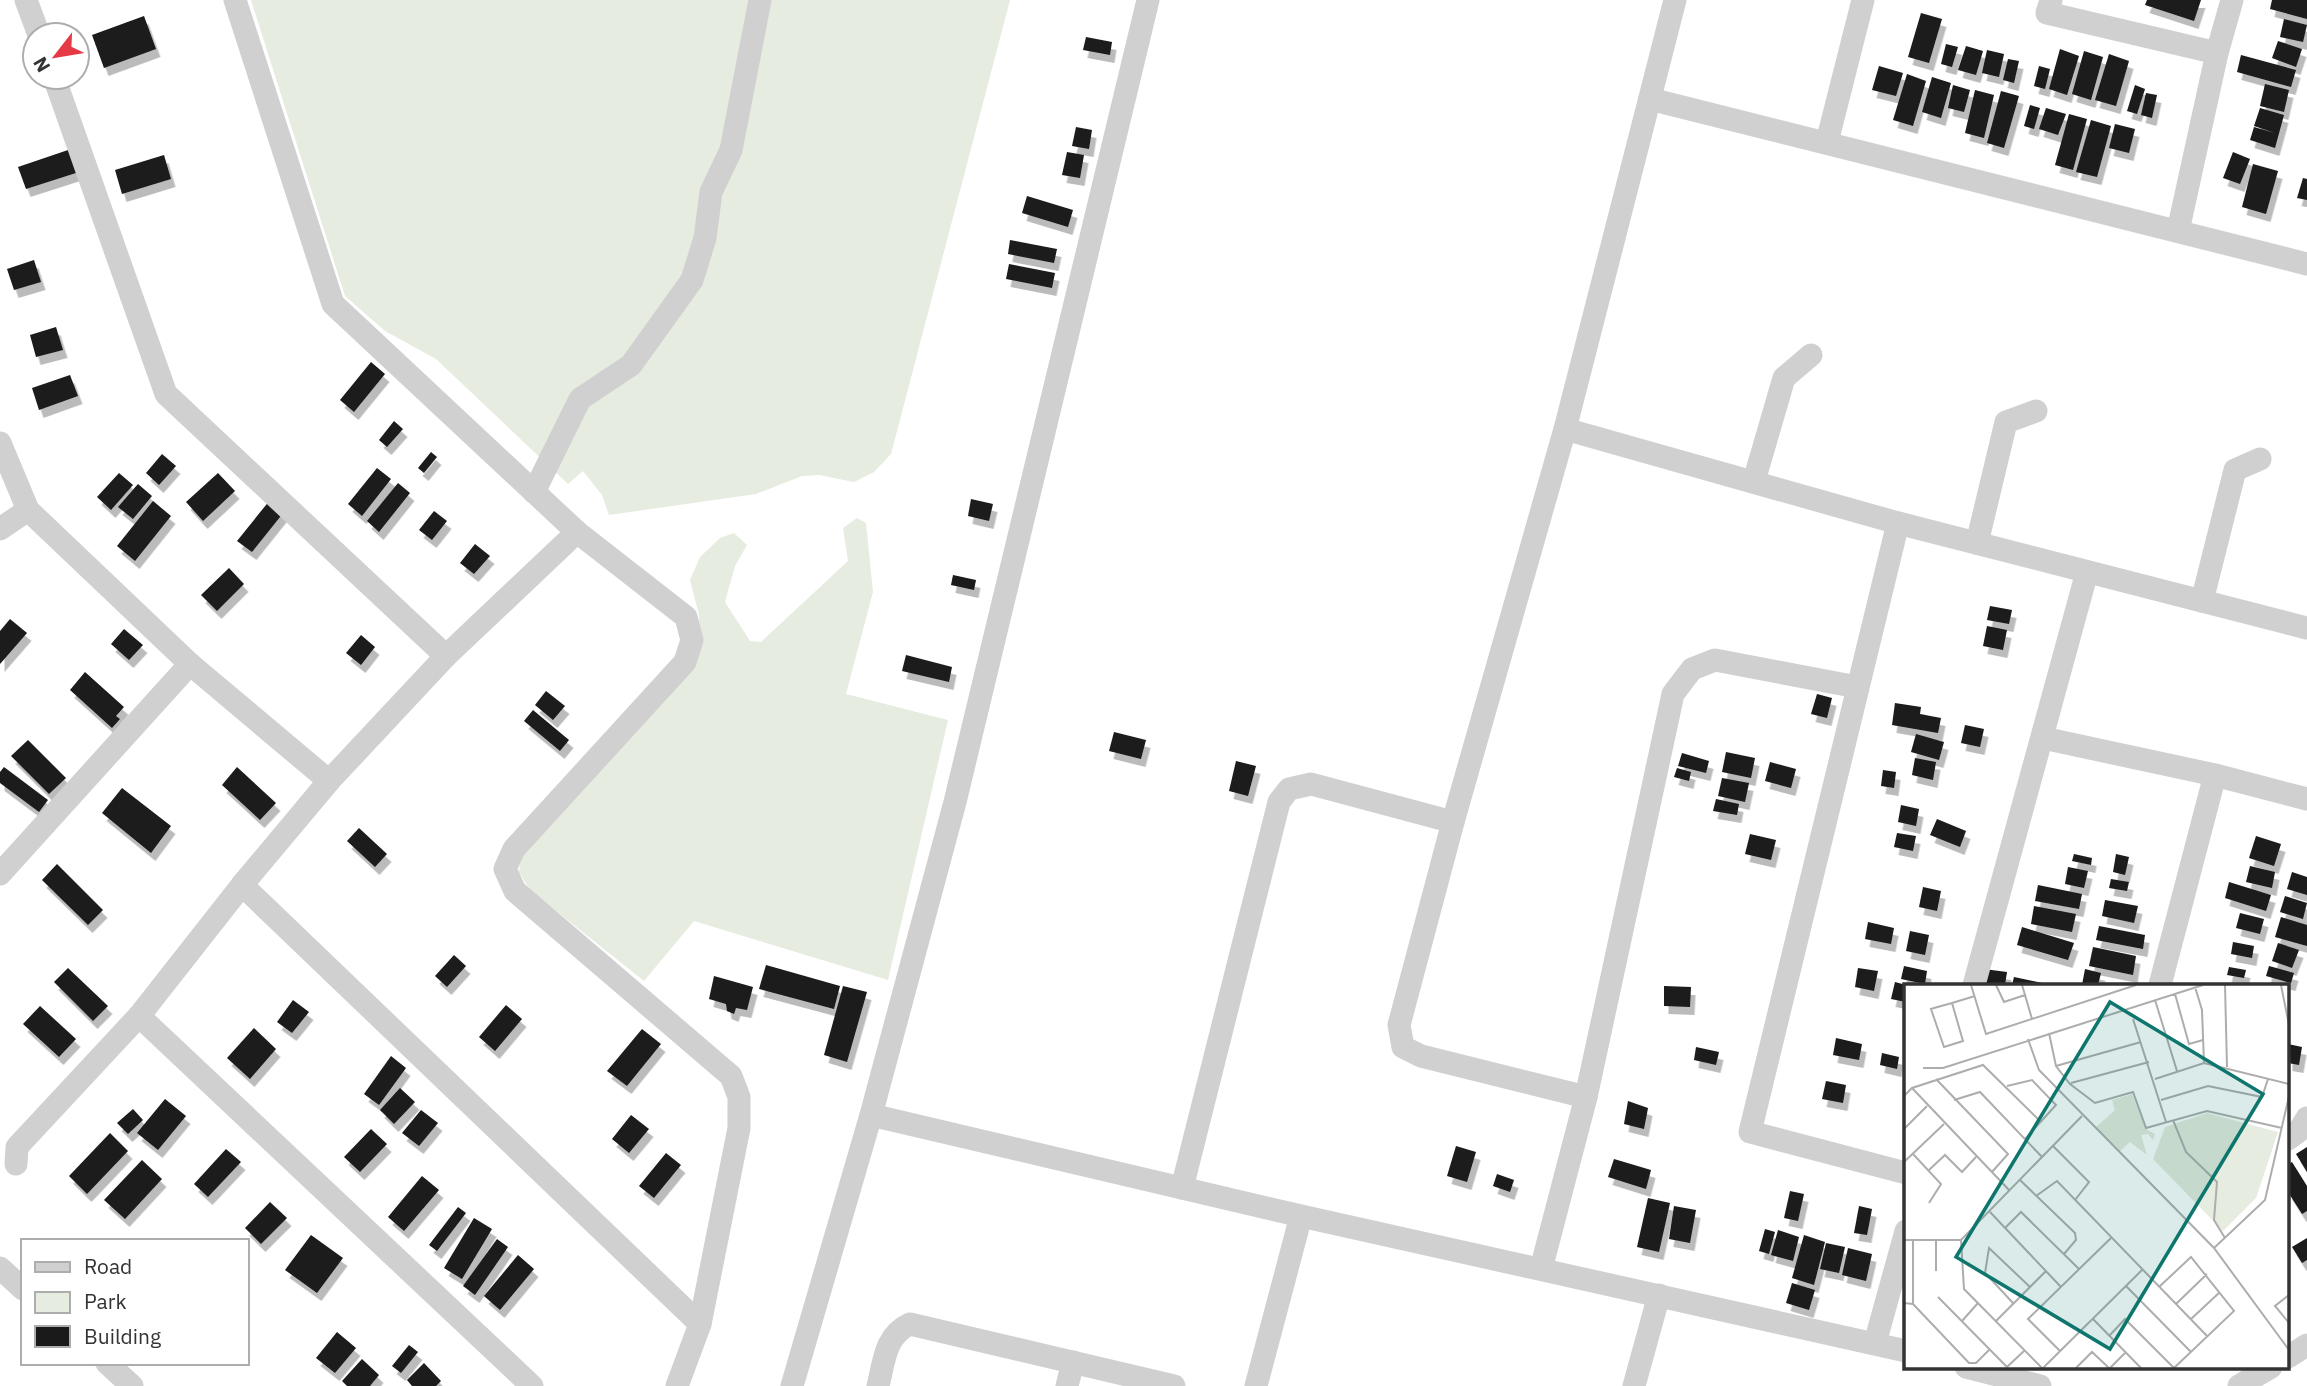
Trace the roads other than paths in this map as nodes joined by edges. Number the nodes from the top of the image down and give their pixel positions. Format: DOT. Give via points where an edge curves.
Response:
graph roads {
  1 [pos="26,0"];
  2 [pos="235,0"];
  3 [pos="760,0"];
  4 [pos="1148,0"];
  5 [pos="1675,0"];
  6 [pos="1863,0"];
  7 [pos="2050,0"];
  8 [pos="2232,0"];
  9 [pos="34,21"];
  10 [pos="2217,53"];
  11 [pos="59,91"];
  12 [pos="1650,99"];
  13 [pos="1827,142"];
  14 [pos="2178,231"];
  15 [pos="2307,264"];
  16 [pos="1811,355"];
  17 [pos="2036,411"];
  18 [pos="1565,429"];
  19 [pos="0,443"];
  20 [pos="2260,459"];
  21 [pos="1754,481"];
  22 [pos="534,492"];
  23 [pos="28,510"];
  24 [pos="1898,523"];
  25 [pos="0,529"];
  26 [pos="577,532"];
  27 [pos="1977,543"];
  28 [pos="2087,572"];
  29 [pos="2202,601"];
  30 [pos="2307,628"];
  31 [pos="446,656"];
  32 [pos="190,664"];
  33 [pos="1857,687"];
  34 [pos="2043,738"];
  35 [pos="2215,775"];
  36 [pos="329,782"];
  37 [pos="2307,799"];
  38 [pos="1453,822"];
  39 [pos="0,874"];
  40 [pos="242,885"];
  41 [pos="1974,984"];
  42 [pos="2160,984"];
  43 [pos="139,1016"];
  44 [pos="1586,1097"];
  45 [pos="871,1115"];
  46 [pos="2307,1118"];
  47 [pos="2290,1138"];
  48 [pos="16,1164"];
  49 [pos="1904,1172"];
  50 [pos="1182,1188"];
  51 [pos="1301,1216"];
  52 [pos="1904,1238"];
  53 [pos="0,1268"];
  54 [pos="1541,1269"];
  55 [pos="21,1287"];
  56 [pos="1660,1295"];
  57 [pos="701,1324"];
  58 [pos="1875,1343"];
  59 [pos="2307,1345"];
  60 [pos="1904,1350"];
  61 [pos="2290,1356"];
  62 [pos="1073,1362"];
  63 [pos="109,1365"];
  64 [pos="1970,1368"];
  65 [pos="2269,1368"];
  66 [pos="132,1386"];
  67 [pos="532,1386"];
  68 [pos="677,1386"];
  69 [pos="792,1386"];
  70 [pos="878,1386"];
  71 [pos="1067,1386"];
  72 [pos="1174,1386"];
  73 [pos="1256,1386"];
  74 [pos="1634,1386"];
  75 [pos="2040,1386"];
  76 [pos="2239,1386"];
  1 -- 9 [label="street"];
  2 -- 22 [label="street" via="333,304"];
  3 -- 22 [label="street" via="731,150 711,192 705,238 692,280 631,365 580,399"];
  4 -- 45 [label="street" via="955,802"];
  5 -- 12 [label="street"];
  6 -- 13 [label="street"];
  7 -- 10 [label="street" via="2047,13"];
  8 -- 10 [label="street"];
  10 -- 14 [label="street"];
  11 -- 31 [label="street" via="166,394"];
  12 -- 13 [label="street"];
  12 -- 18 [label="street"];
  13 -- 14 [label="street"];
  14 -- 15 [label="street"];
  16 -- 21 [label="street" via="1784,378"];
  17 -- 27 [label="street" via="2006,422"];
  18 -- 21 [label="street"];
  18 -- 38 [label="street"];
  19 -- 23 [label="street"];
  20 -- 29 [label="street" via="2235,470"];
  21 -- 24 [label="street"];
  22 -- 26 [label="street"];
  23 -- 25 [label="street"];
  23 -- 32 [label="street"];
  24 -- 27 [label="street"];
  24 -- 33 [label="street"];
  26 -- 31 [label="street"];
  26 -- 57 [label="street" via="686,617 692,640 685,662 514,849 505,869 515,891 731,1076 739,1097 738,1128"];
  27 -- 28 [label="street"];
  28 -- 29 [label="street"];
  28 -- 34 [label="street"];
  29 -- 30 [label="street"];
  31 -- 36 [label="street"];
  32 -- 36 [label="street"];
  32 -- 39 [label="street"];
  33 -- 44 [label="street" via="1715,660 1692,669 1673,695"];
  33 -- 49 [label="street" via="1750,1132"];
  34 -- 35 [label="street"];
  34 -- 41 [label="street"];
  35 -- 37 [label="street"];
  35 -- 42 [label="street"];
  36 -- 40 [label="street"];
  38 -- 44 [label="street" via="1399,1025 1403,1046 1421,1056"];
  38 -- 50 [label="street" via="1311,784 1289,789 1279,803"];
  40 -- 43 [label="street"];
  40 -- 57 [label="street"];
  43 -- 48 [label="street" via="17,1147"];
  43 -- 67 [label="street"];
  44 -- 54 [label="street"];
  45 -- 50 [label="street"];
  45 -- 69 [label="street"];
  46 -- 47 [label="street"];
  50 -- 51 [label="street"];
  51 -- 54 [label="street"];
  51 -- 73 [label="street"];
  52 -- 58 [label="street"];
  53 -- 55 [label="street"];
  54 -- 56 [label="street"];
  56 -- 58 [label="street"];
  56 -- 74 [label="street"];
  57 -- 68 [label="street"];
  58 -- 60 [label="street"];
  59 -- 61 [label="street"];
  62 -- 70 [label="street" via="910,1324 898,1329 890,1340"];
  62 -- 71 [label="street"];
  62 -- 72 [label="street"];
  63 -- 66 [label="street"];
  64 -- 75 [label="street"];
  65 -- 76 [label="street"];
}
